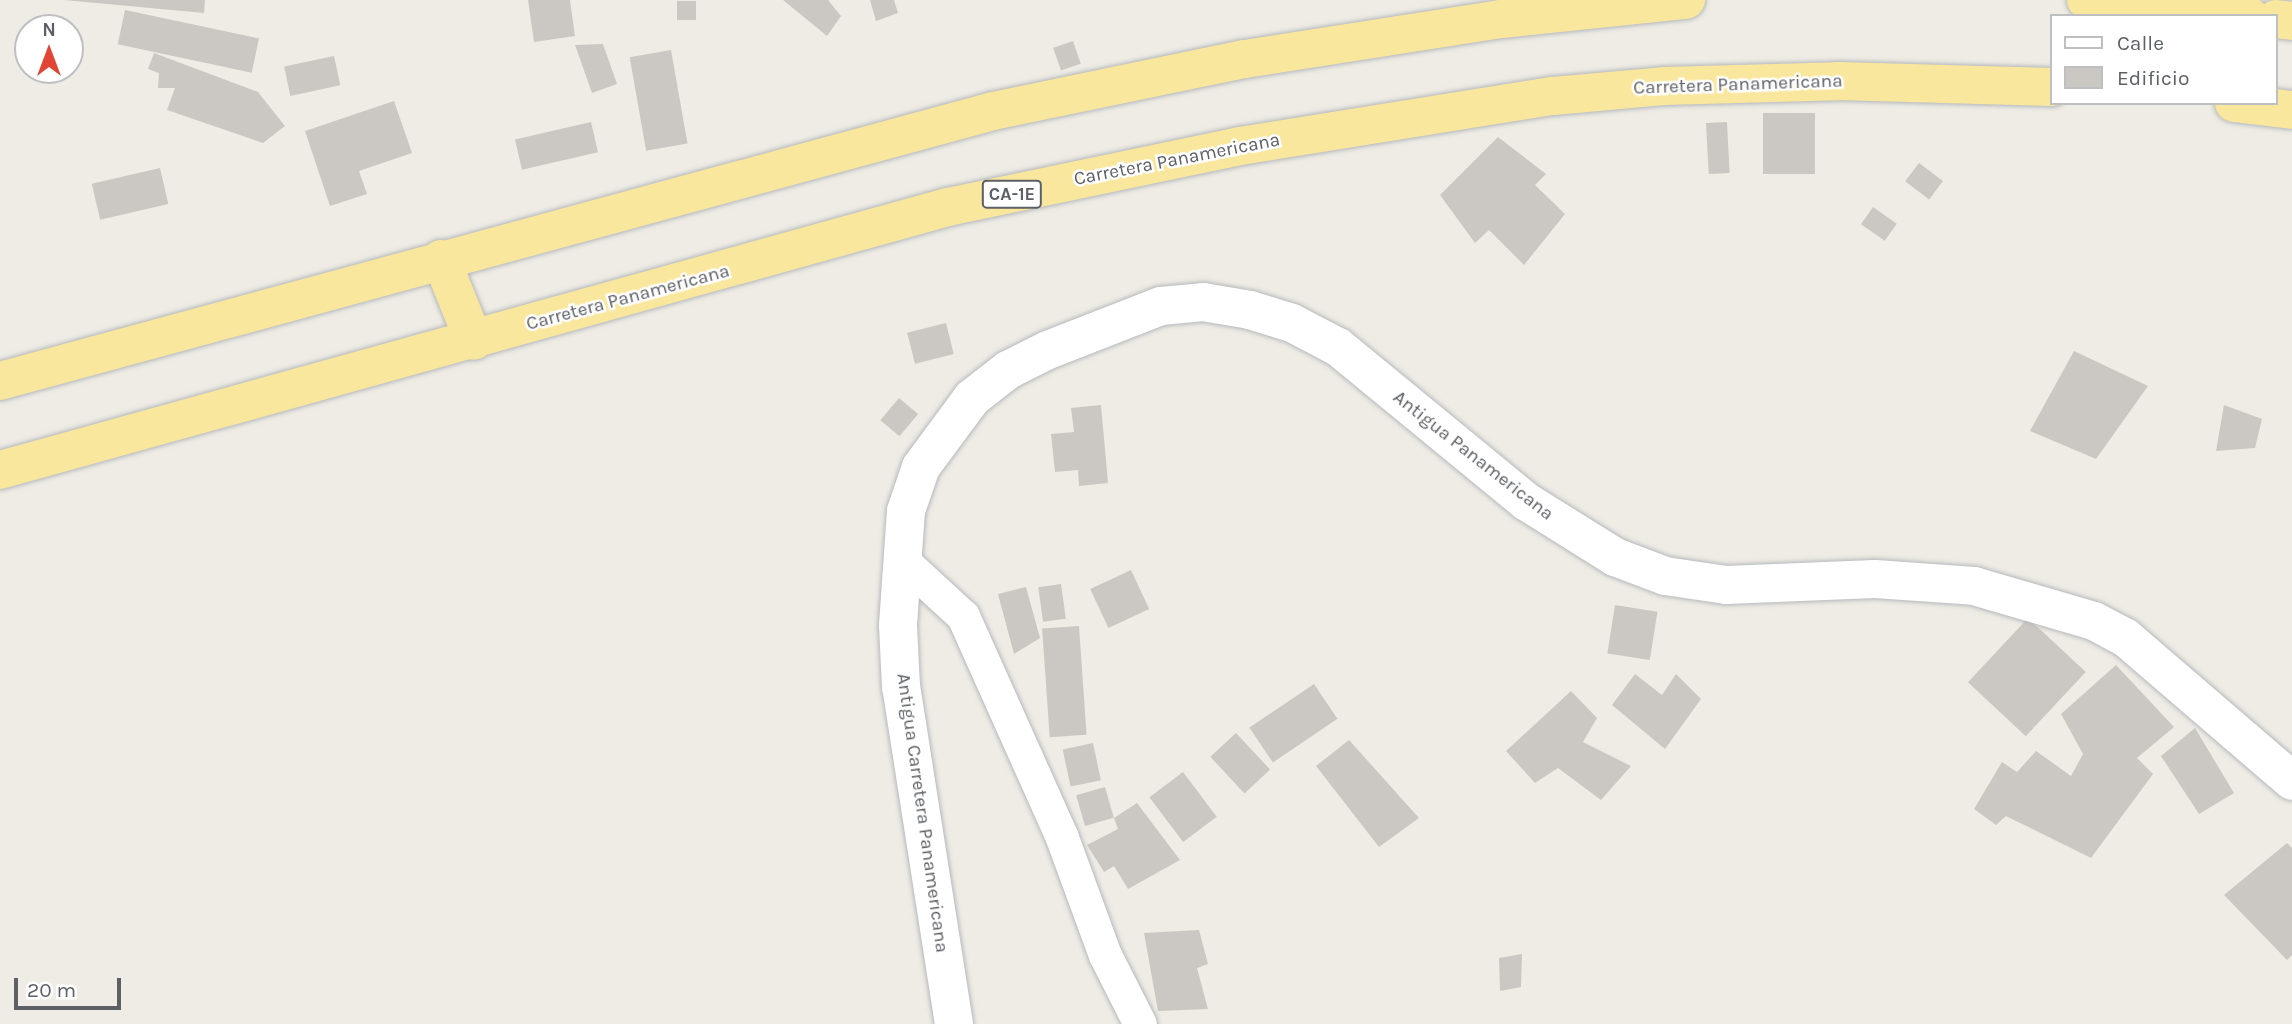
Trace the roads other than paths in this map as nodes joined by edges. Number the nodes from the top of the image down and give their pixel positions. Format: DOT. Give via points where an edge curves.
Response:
graph roads {
  1 [pos="1686,0"];
  2 [pos="2085,0"];
  3 [pos="2228,14"];
  4 [pos="2050,87"];
  5 [pos="2251,105"];
  6 [pos="2292,110"];
  7 [pos="441,259"];
  8 [pos="474,341"];
  9 [pos="0,381"];
  10 [pos="0,470"];
  11 [pos="901,559"];
  12 [pos="2292,781"];
  13 [pos="954,1024"];
  14 [pos="1140,1024"];
  1 -- 7 [label="highway" via="1501,19 1113,85 993,111"];
  2 -- 3 [label="highway"];
  4 -- 8 [label="highway, Carretera Panamericana / CA-1E" via="1934,81 1723,82 1553,96 1400,118 948,207"];
  5 -- 6 [label="highway"];
  7 -- 8 [label="highway"];
  7 -- 9 [label="highway"];
  8 -- 10 [label="highway, Carretera Panamericana / CA-1E"];
  11 -- 12 [label="street, Antigua Panamericana" via="906,512 922,467 972,398 1008,370 1048,350 1161,306 1203,302 1292,323 1338,347 1527,502 1615,558 1665,576 1726,584 1875,579 1974,586 2032,600 2094,621 2126,638"];
  11 -- 13 [label="street, Antigua Carretera Panamericana" via="902,698"];
  11 -- 14 [label="street" via="963,616 1062,835 1105,955"];
}
